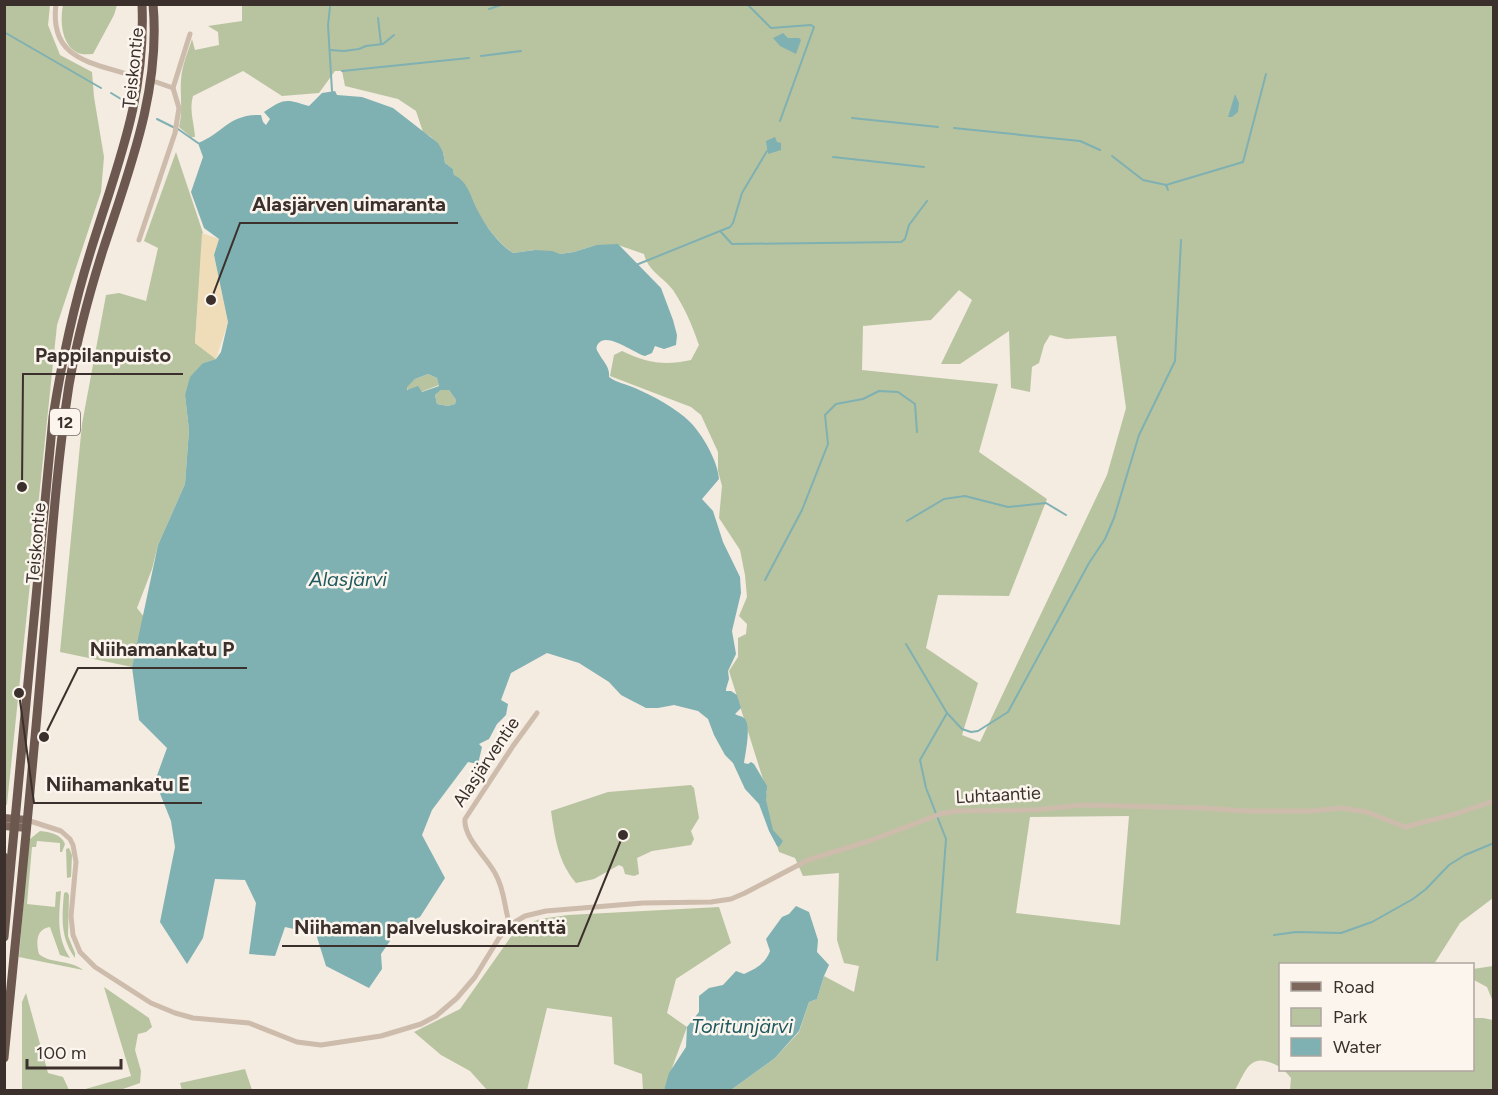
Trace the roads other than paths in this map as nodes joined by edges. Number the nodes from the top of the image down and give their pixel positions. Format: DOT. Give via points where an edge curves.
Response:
graph roads {
  1 [pos="56,4"];
  2 [pos="142,4"];
  3 [pos="153,4"];
  4 [pos="158,4"];
  5 [pos="155,23"];
  6 [pos="190,34"];
  7 [pos="130,75"];
  8 [pos="156,82"];
  9 [pos="172,88"];
  10 [pos="140,240"];
  11 [pos="537,713"];
  12 [pos="1494,801"];
  13 [pos="4,818"];
  14 [pos="16,823"];
  15 [pos="27,824"];
  16 [pos="4,826"];
  17 [pos="4,857"];
  18 [pos="4,873"];
  19 [pos="4,886"];
  20 [pos="8,897"];
  21 [pos="510,925"];
  22 [pos="4,937"];
  23 [pos="4,1058"];
  1 -- 7 [label="street" via="56,26 70,53"];
  2 -- 14 [label="highway, Teiskontie / 12" via="142,55 131,124 74,308 60,371"];
  3 -- 5 [label="highway, Teiskontie / 12"];
  4 -- 5 [label="highway"];
  5 -- 15 [label="highway, Teiskontie / 12" via="152,71 139,137 102,252 69,386"];
  6 -- 9 [label="street"];
  8 -- 9 [label="street"];
  9 -- 10 [label="street" via="179,108 175,133"];
  11 -- 21 [label="street, Alasjärventie" via="465,819 466,832 499,881"];
  12 -- 21 [label="street, Luhtaantie" via="1406,827 1366,812 1341,808 1246,811 1082,805 956,811 808,860 731,899 546,911"];
  13 -- 14 [label="main road"];
  14 -- 15 [label="main road"];
  14 -- 16 [label="main road"];
  14 -- 20 [label="highway, Teiskontie / 12"];
  15 -- 21 [label="street" via="47,826 64,834 73,845 76,861 72,926 76,944 88,961 164,1009 193,1018 249,1023 311,1045 381,1036 436,1016 475,977"];
  15 -- 23 [label="highway, Teiskontie / 12"];
  17 -- 18 [label="highway"];
  19 -- 20 [label="highway"];
  20 -- 22 [label="highway, Teiskontie / 12"];
}
